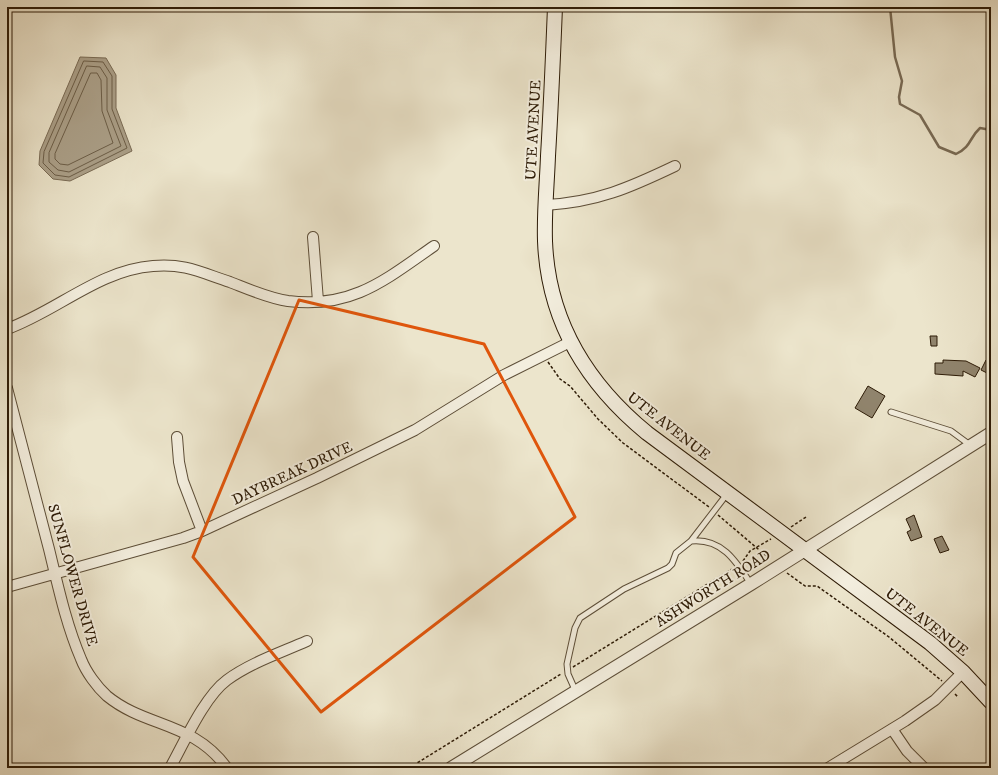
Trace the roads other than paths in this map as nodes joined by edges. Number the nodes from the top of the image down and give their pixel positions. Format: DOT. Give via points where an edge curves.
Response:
graph roads {
  1 [pos="555,7"];
  2 [pos="675,166"];
  3 [pos="546,205"];
  4 [pos="313,237"];
  5 [pos="434,246"];
  6 [pos="318,301"];
  7 [pos="7,329"];
  8 [pos="570,342"];
  9 [pos="7,388"];
  10 [pos="891,412"];
  11 [pos="991,433"];
  12 [pos="177,437"];
  13 [pos="970,446"];
  14 [pos="728,493"];
  15 [pos="202,531"];
  16 [pos="691,541"];
  17 [pos="804,549"];
  18 [pos="55,574"];
  19 [pos="751,584"];
  20 [pos="7,587"];
  21 [pos="307,641"];
  22 [pos="963,672"];
  23 [pos="576,692"];
  24 [pos="991,702"];
  25 [pos="892,729"];
  26 [pos="189,734"];
  27 [pos="170,768"];
  28 [pos="227,768"];
  29 [pos="451,768"];
  30 [pos="828,768"];
  31 [pos="924,768"];
  1 -- 3 [label="main road, UTE AVENUE"];
  2 -- 3 [label="street" via="610,195 574,203"];
  3 -- 8 [label="main road, UTE AVENUE" via="545,240 550,280 560,318"];
  4 -- 6 [label="street"];
  5 -- 6 [label="street" via="381,283 362,293 341,299"];
  6 -- 7 [label="street" via="287,300 224,281 202,271 177,266 154,266 128,269 107,277"];
  8 -- 14 [label="main road, UTE AVENUE" via="599,387 626,416"];
  8 -- 15 [label="street, DAYBREAK DRIVE" via="470,394 415,430"];
  9 -- 18 [label="street, SUNFLOWER DRIVE"];
  10 -- 13 [label="lane" via="951,431"];
  11 -- 13 [label="street, ASHWORTH ROAD"];
  12 -- 15 [label="street" via="183,481"];
  13 -- 17 [label="street, ASHWORTH ROAD"];
  14 -- 16 [label="lane"];
  14 -- 17 [label="main road, UTE AVENUE"];
  15 -- 18 [label="street, DAYBREAK DRIVE"];
  16 -- 19 [label="lane" via="706,541 729,553"];
  16 -- 23 [label="lane" via="676,553 668,568 624,589 580,618 575,628 568,670"];
  17 -- 19 [label="street, ASHWORTH ROAD"];
  17 -- 22 [label="main road, UTE AVENUE" via="930,642"];
  18 -- 20 [label="street, DAYBREAK DRIVE"];
  18 -- 26 [label="street, SUNFLOWER DRIVE" via="82,660 107,696 131,710"];
  19 -- 23 [label="street, ASHWORTH ROAD"];
  21 -- 26 [label="street" via="248,667 226,681 206,703"];
  22 -- 24 [label="main road, UTE AVENUE"];
  22 -- 25 [label="street" via="935,700"];
  23 -- 29 [label="street, ASHWORTH ROAD"];
  25 -- 30 [label="street"];
  25 -- 31 [label="street" via="907,751"];
  26 -- 27 [label="street"];
  26 -- 28 [label="street, SUNFLOWER DRIVE" via="219,756"];
}
